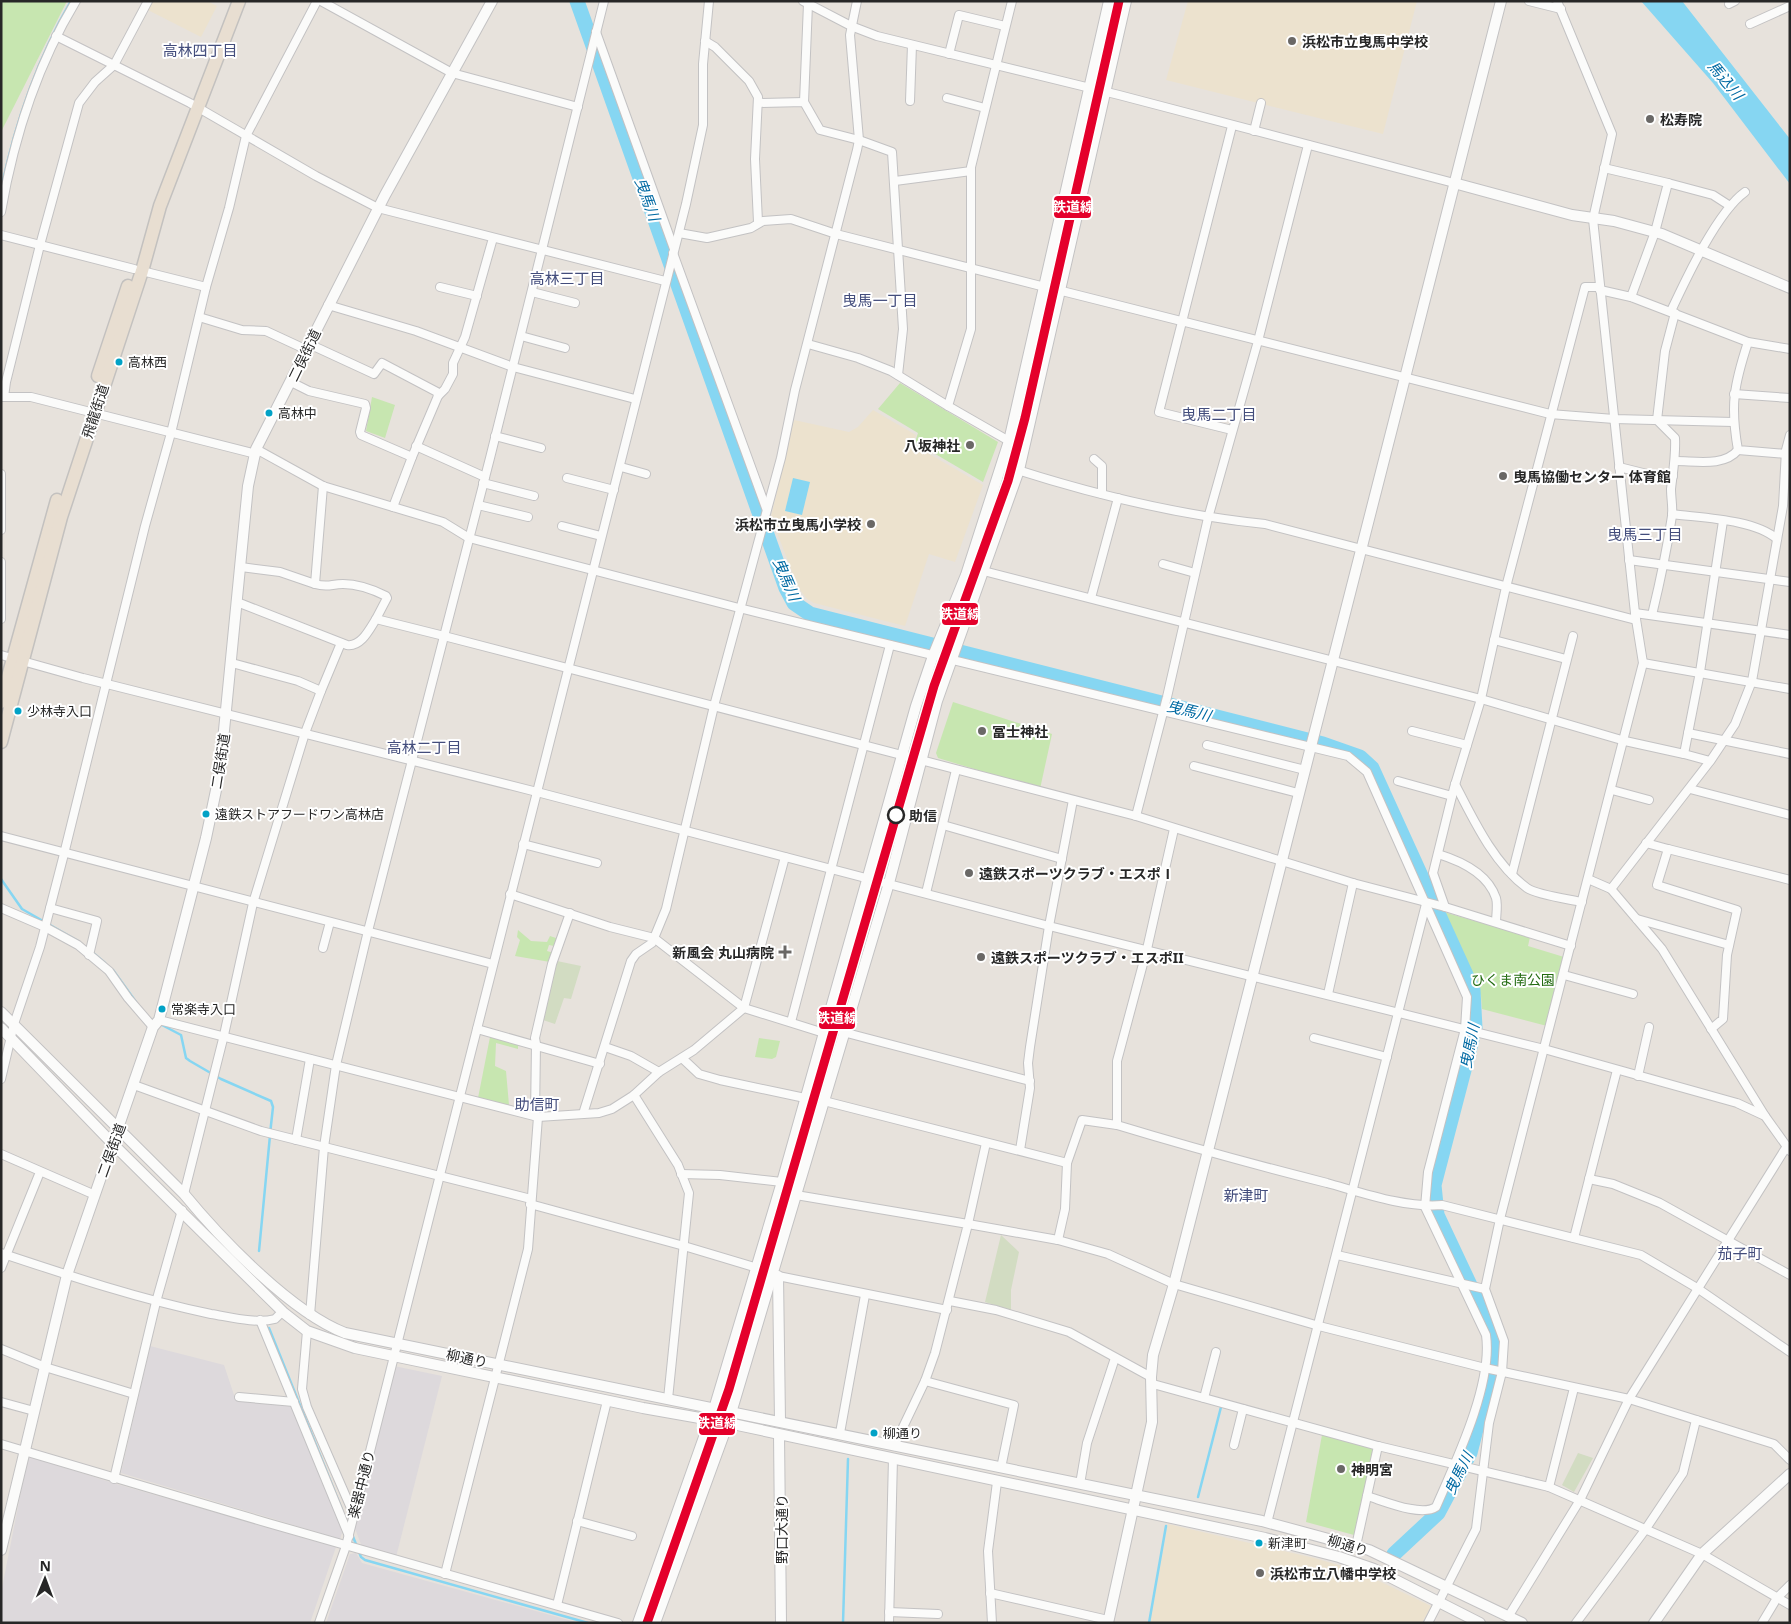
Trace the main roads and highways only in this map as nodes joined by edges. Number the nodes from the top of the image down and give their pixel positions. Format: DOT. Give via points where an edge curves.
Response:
graph roads {
  1 [pos="230,1"];
  2 [pos="239,1"];
  3 [pos="193,106"];
  4 [pos="12,657"];
  5 [pos="1,702"];
  6 [pos="1,742"];
  1 -- 3 [label="highway, 飛龍街道"];
  2 -- 3 [label="highway, 飛龍街道"];
  3 -- 4 [label="highway, 飛龍街道" via="169,156 138,270 52,515"];
  4 -- 5 [label="highway, 飛龍街道"];
  4 -- 6 [label="highway, 飛龍街道"];
}
